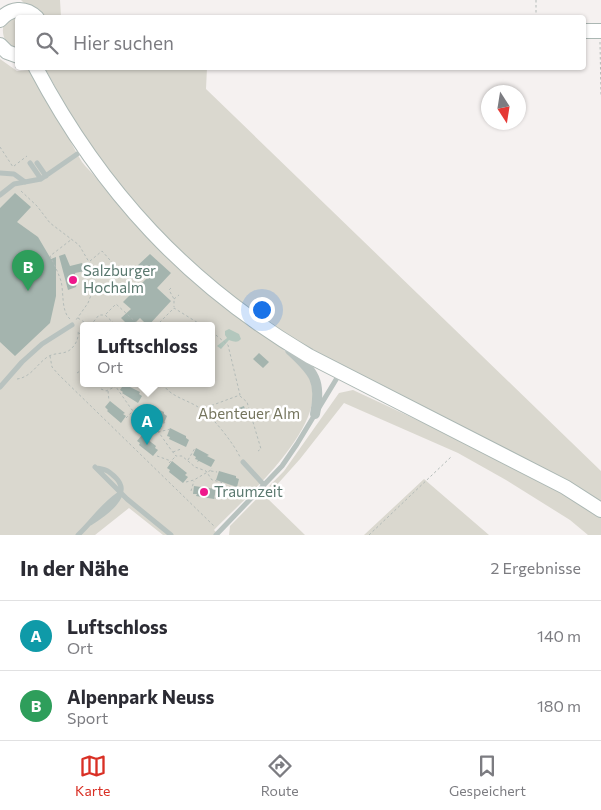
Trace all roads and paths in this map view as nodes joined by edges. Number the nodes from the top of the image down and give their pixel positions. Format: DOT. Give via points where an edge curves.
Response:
graph roads {
  1 [pos="536,0"];
  2 [pos="10,6"];
  3 [pos="32,15"];
  4 [pos="536,15"];
  5 [pos="0,20"];
  6 [pos="586,31"];
  7 [pos="600,31"];
  8 [pos="0,45"];
  9 [pos="15,55"];
  10 [pos="37,70"];
  11 [pos="601,96"];
  12 [pos="0,147"];
  13 [pos="84,149"];
  14 [pos="27,156"];
  15 [pos="30,163"];
  16 [pos="37,163"];
  17 [pos="13,167"];
  18 [pos="0,173"];
  19 [pos="14,174"];
  20 [pos="44,178"];
  21 [pos="25,182"];
  22 [pos="14,184"];
  23 [pos="0,195"];
  24 [pos="72,239"];
  25 [pos="89,262"];
  26 [pos="117,268"];
  27 [pos="92,270"];
  28 [pos="83,277"];
  29 [pos="171,288"];
  30 [pos="179,295"];
  31 [pos="85,296"];
  32 [pos="91,298"];
  33 [pos="174,299"];
  34 [pos="174,308"];
  35 [pos="105,315"];
  36 [pos="78,318"];
  37 [pos="84,322"];
  38 [pos="93,322"];
  39 [pos="113,322"];
  40 [pos="136,322"];
  41 [pos="160,322"];
  42 [pos="196,322"];
  43 [pos="75,326"];
  44 [pos="79,332"];
  45 [pos="215,334"];
  46 [pos="279,338"];
  47 [pos="50,355"];
  48 [pos="80,370"];
  49 [pos="77,373"];
  50 [pos="340,373"];
  51 [pos="6,380"];
  52 [pos="0,387"];
  53 [pos="112,387"];
  54 [pos="116,387"];
  55 [pos="166,387"];
  56 [pos="101,389"];
  57 [pos="108,390"];
  58 [pos="240,395"];
  59 [pos="109,401"];
  60 [pos="202,409"];
  61 [pos="134,411"];
  62 [pos="140,414"];
  63 [pos="315,414"];
  64 [pos="126,418"];
  65 [pos="165,422"];
  66 [pos="155,429"];
  67 [pos="171,429"];
  68 [pos="157,432"];
  69 [pos="141,434"];
  70 [pos="195,448"];
  71 [pos="181,449"];
  72 [pos="258,450"];
  73 [pos="172,452"];
  74 [pos="157,456"];
  75 [pos="176,456"];
  76 [pos="451,457"];
  77 [pos="171,460"];
  78 [pos="188,460"];
  79 [pos="243,462"];
  80 [pos="168,463"];
  81 [pos="95,468"];
  82 [pos="212,468"];
  83 [pos="211,470"];
  84 [pos="206,472"];
  85 [pos="217,472"];
  86 [pos="194,480"];
  87 [pos="186,482"];
  88 [pos="264,485"];
  89 [pos="224,487"];
  90 [pos="235,487"];
  91 [pos="191,491"];
  92 [pos="121,493"];
  93 [pos="214,498"];
  94 [pos="601,510"];
  95 [pos="218,533"];
  96 [pos="78,535"];
  97 [pos="171,535"];
  98 [pos="369,535"];
  1 -- 4 [label="path"];
  2 -- 3 [label="main road"];
  2 -- 5 [label="main road"];
  6 -- 7 [label="main road"];
  7 -- 11 [label="path"];
  8 -- 9 [label="main road"];
  10 -- 13 [label="main road"];
  12 -- 17 [label="path"];
  13 -- 20 [label="lane"];
  13 -- 46 [label="main road" via="162,244 214,291"];
  14 -- 17 [label="path"];
  15 -- 20 [label="lane"];
  16 -- 20 [label="lane"];
  17 -- 19 [label="path"];
  18 -- 19 [label="lane"];
  19 -- 21 [label="lane"];
  20 -- 21 [label="lane"];
  21 -- 22 [label="lane"];
  22 -- 23 [label="lane"];
  22 -- 24 [label="path" via="50,224"];
  24 -- 25 [label="path"];
  24 -- 36 [label="path" via="50,256 61,280 65,314 74,322"];
  25 -- 26 [label="path" via="102,251"];
  25 -- 27 [label="path"];
  27 -- 28 [label="path"];
  27 -- 32 [label="path"];
  29 -- 33 [label="path"];
  30 -- 33 [label="path"];
  31 -- 32 [label="path"];
  32 -- 36 [label="path"];
  33 -- 34 [label="path"];
  34 -- 41 [label="path"];
  34 -- 42 [label="path"];
  35 -- 38 [label="path" via="99,315"];
  35 -- 39 [label="path"];
  35 -- 40 [label="path" via="116,304"];
  36 -- 37 [label="path"];
  43 -- 44 [label="path"];
  43 -- 51 [label="lane" via="42,344"];
  44 -- 47 [label="path" via="72,348"];
  45 -- 58 [label="path" via="226,342 230,350"];
  46 -- 50 [label="main road"];
  46 -- 63 [label="street" via="315,379 319,397"];
  47 -- 51 [label="path" via="28,376"];
  47 -- 95 [label="path" via="52,367 58,374"];
  48 -- 49 [label="path"];
  50 -- 63 [label="lane"];
  50 -- 94 [label="main road" via="559,484"];
  51 -- 52 [label="lane"];
  53 -- 57 [label="path"];
  54 -- 61 [label="path"];
  55 -- 60 [label="path"];
  56 -- 57 [label="path"];
  57 -- 59 [label="path"];
  58 -- 60 [label="path"];
  58 -- 72 [label="path" via="247,402 261,449"];
  60 -- 79 [label="path" via="234,445"];
  61 -- 62 [label="path"];
  61 -- 64 [label="path"];
  62 -- 66 [label="path"];
  62 -- 69 [label="path"];
  63 -- 88 [label="lane" via="292,452"];
  65 -- 66 [label="path"];
  66 -- 68 [label="path"];
  67 -- 68 [label="path"];
  68 -- 73 [label="path"];
  70 -- 78 [label="path"];
  71 -- 73 [label="path"];
  73 -- 75 [label="path"];
  74 -- 77 [label="path"];
  75 -- 77 [label="path"];
  75 -- 78 [label="path"];
  76 -- 98 [label="path"];
  77 -- 80 [label="path"];
  78 -- 84 [label="path"];
  79 -- 88 [label="lane"];
  81 -- 92 [label="lane"];
  82 -- 83 [label="path"];
  83 -- 84 [label="path"];
  83 -- 85 [label="path"];
  84 -- 86 [label="path"];
  84 -- 89 [label="path"];
  86 -- 87 [label="path"];
  86 -- 91 [label="path"];
  88 -- 95 [label="lane"];
  89 -- 90 [label="path"];
  89 -- 93 [label="path" via="226,494"];
  92 -- 96 [label="lane" via="114,504"];
  92 -- 97 [label="lane"];
}
